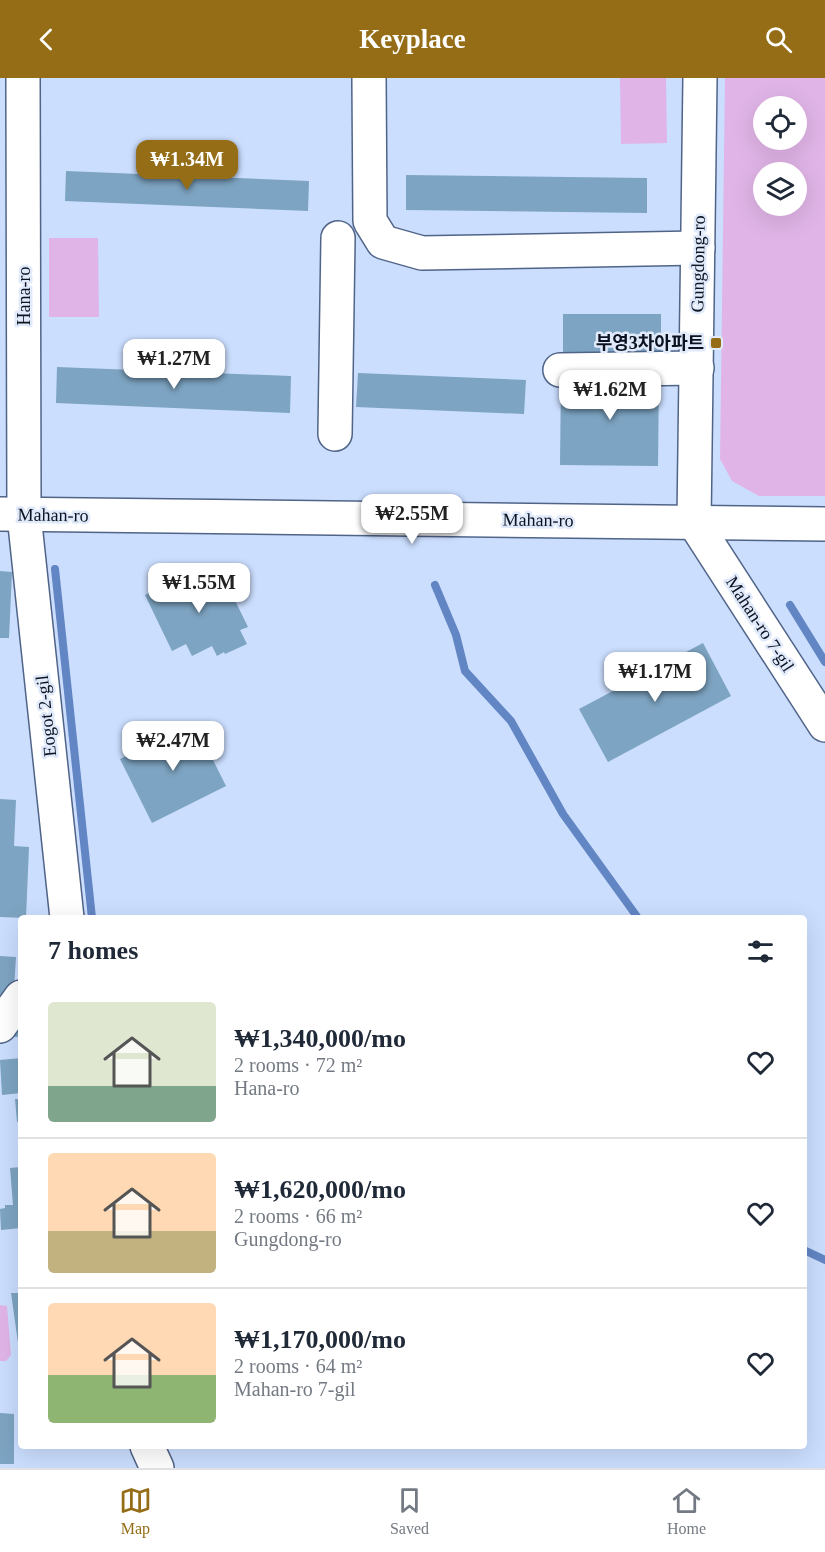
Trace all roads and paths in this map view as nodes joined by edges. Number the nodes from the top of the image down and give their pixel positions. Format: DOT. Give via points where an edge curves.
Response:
graph roads {
  1 [pos="23,78"];
  2 [pos="369,78"];
  3 [pos="700,78"];
  4 [pos="338,238"];
  5 [pos="698,248"];
  6 [pos="697,368"];
  7 [pos="560,370"];
  8 [pos="335,434"];
  9 [pos="12,514"];
  10 [pos="694,522"];
  11 [pos="825,524"];
  12 [pos="825,725"];
  13 [pos="67,915"];
  14 [pos="18,1001"];
  15 [pos="0,1026"];
  16 [pos="148,1449"];
  17 [pos="157,1468"];
  1 -- 9 [label="street, Hana-ro"];
  2 -- 5 [label="street" via="370,221 383,242 423,253"];
  3 -- 5 [label="street, Gungdong-ro"];
  4 -- 8 [label="street"];
  5 -- 6 [label="street, Gungdong-ro"];
  6 -- 7 [label="street"];
  6 -- 10 [label="street, Gungdong-ro"];
  9 -- 10 [label="street, Mahan-ro"];
  9 -- 13 [label="street, Eogot 2-gil"];
  10 -- 11 [label="street, Mahan-ro"];
  10 -- 12 [label="street, Mahan-ro 7-gil"];
  14 -- 15 [label="street"];
  16 -- 17 [label="street"];
}
